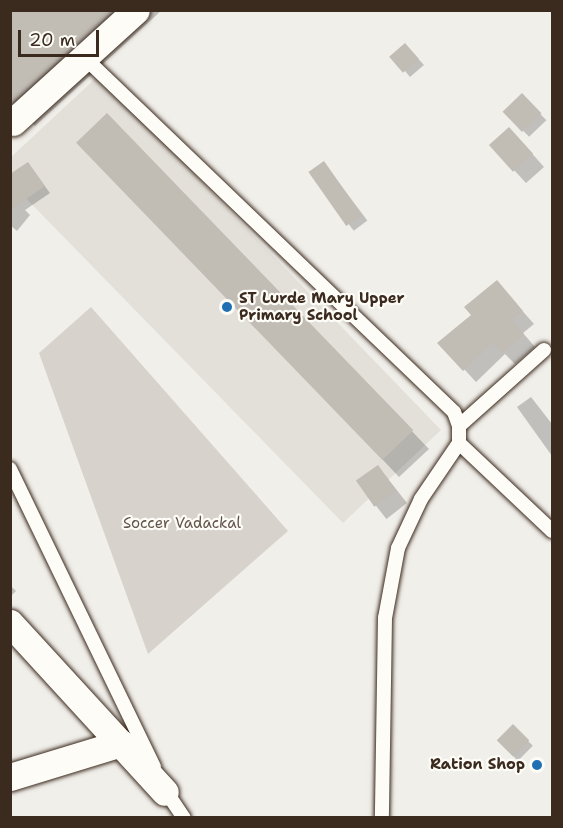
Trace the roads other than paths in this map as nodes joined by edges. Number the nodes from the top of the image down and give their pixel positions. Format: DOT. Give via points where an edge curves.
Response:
graph roads {
  1 [pos="136,10"];
  2 [pos="85,58"];
  3 [pos="13,122"];
  4 [pos="544,350"];
  5 [pos="459,426"];
  6 [pos="459,443"];
  7 [pos="10,469"];
  8 [pos="552,531"];
  9 [pos="10,623"];
  10 [pos="121,743"];
  11 [pos="10,777"];
  12 [pos="165,792"];
  13 [pos="184,818"];
  14 [pos="382,818"];
  1 -- 2 [label="street"];
  2 -- 3 [label="street"];
  2 -- 5 [label="lane" via="453,412"];
  4 -- 5 [label="lane"];
  5 -- 6 [label="lane"];
  6 -- 8 [label="lane"];
  6 -- 14 [label="lane" via="421,499 399,548 385,618"];
  7 -- 12 [label="lane"];
  9 -- 10 [label="street"];
  10 -- 11 [label="street"];
  10 -- 12 [label="street"];
  12 -- 13 [label="lane"];
}
